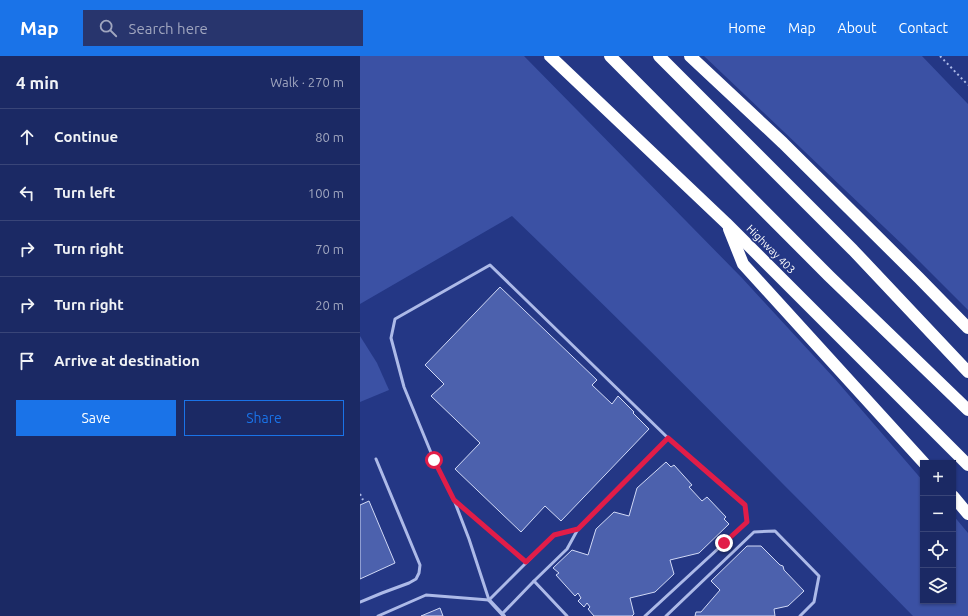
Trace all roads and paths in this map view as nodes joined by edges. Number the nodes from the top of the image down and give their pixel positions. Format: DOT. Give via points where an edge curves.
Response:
graph roads {
  1 [pos="550,56"];
  2 [pos="610,56"];
  3 [pos="659,56"];
  4 [pos="690,56"];
  5 [pos="940,56"];
  6 [pos="968,85"];
  7 [pos="726,223"];
  8 [pos="968,328"];
  9 [pos="968,372"];
  10 [pos="968,410"];
  11 [pos="668,438"];
  12 [pos="376,459"];
  13 [pos="921,460"];
  14 [pos="968,465"];
  15 [pos="360,494"];
  16 [pos="363,500"];
  17 [pos="454,500"];
  18 [pos="956,500"];
  19 [pos="968,514"];
  20 [pos="578,529"];
  21 [pos="526,562"];
  22 [pos="534,581"];
  23 [pos="489,600"];
  24 [pos="360,602"];
  25 [pos="503,615"];
  26 [pos="378,616"];
  27 [pos="566,616"];
  28 [pos="645,616"];
  29 [pos="666,616"];
  30 [pos="800,616"];
  1 -- 7 [label="highway, Highway 403"];
  2 -- 10 [label="highway" via="829,276"];
  3 -- 9 [label="highway" via="853,250"];
  4 -- 8 [label="highway" via="783,143"];
  5 -- 6 [label="path"];
  7 -- 13 [label="highway" via="743,264"];
  7 -- 14 [label="highway, Highway 403"];
  11 -- 17 [label="lane" via="490,265 396,319 391,338 404,387 434,460"];
  11 -- 20 [label="lane"];
  11 -- 28 [label="lane" via="745,505 747,522"];
  12 -- 24 [label="lane" via="420,565 416,579"];
  15 -- 16 [label="path"];
  17 -- 21 [label="lane"];
  17 -- 23 [label="lane"];
  18 -- 19 [label="highway"];
  20 -- 21 [label="lane" via="554,535"];
  20 -- 22 [label="lane" via="567,549"];
  21 -- 23 [label="lane"];
  22 -- 25 [label="lane"];
  22 -- 27 [label="lane"];
  23 -- 25 [label="street"];
  23 -- 26 [label="lane" via="426,595"];
  29 -- 30 [label="lane" via="754,532 775,530 819,576 814,602"];
}
